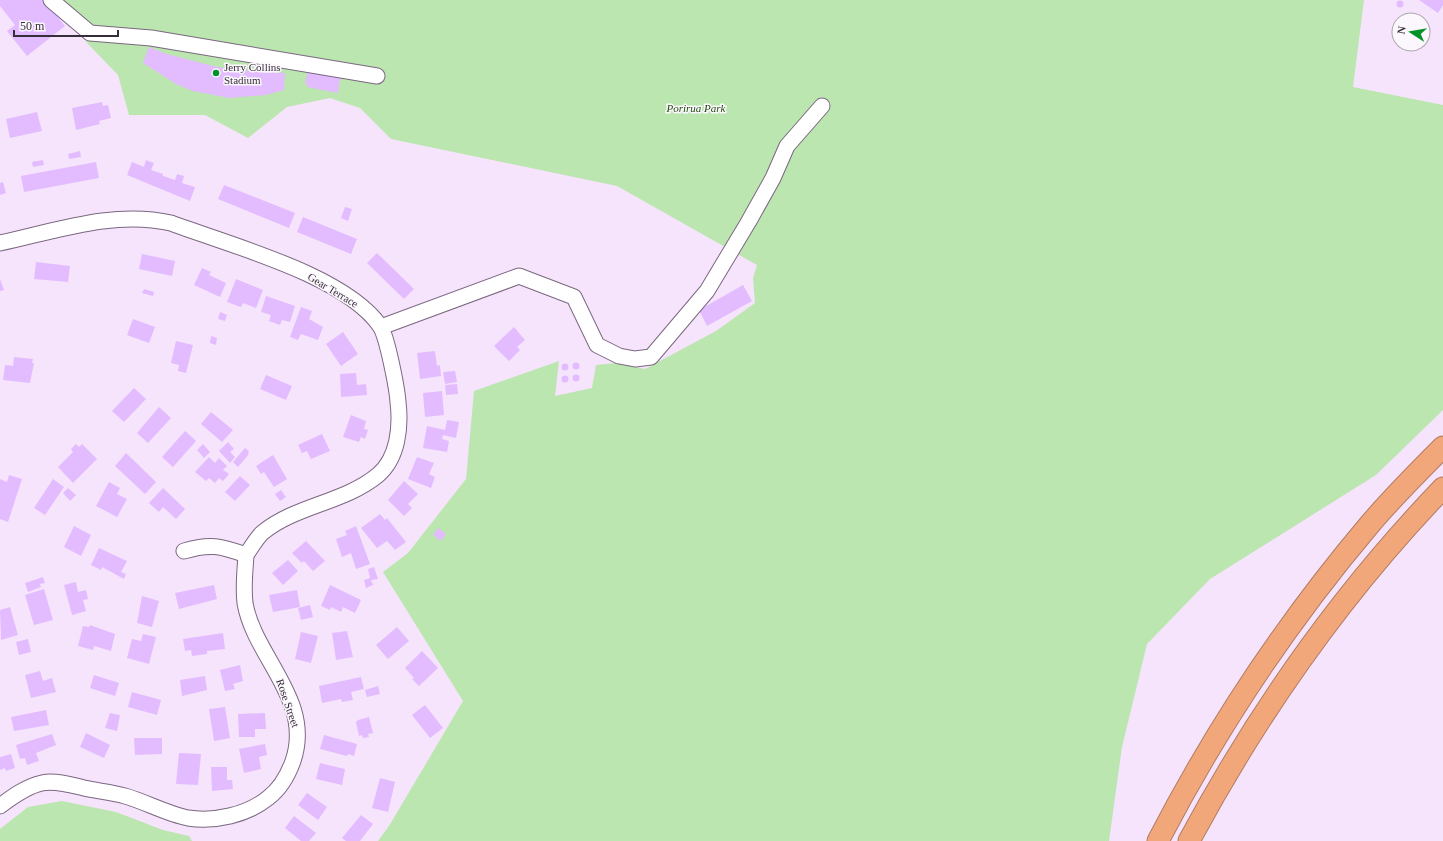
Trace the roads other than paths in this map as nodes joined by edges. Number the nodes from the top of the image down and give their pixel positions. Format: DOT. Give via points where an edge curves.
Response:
graph roads {
  1 [pos="51,0"];
  2 [pos="377,76"];
  3 [pos="822,106"];
  4 [pos="0,243"];
  5 [pos="381,327"];
  6 [pos="1443,447"];
  7 [pos="1443,488"];
  8 [pos="184,551"];
  9 [pos="246,555"];
  10 [pos="0,806"];
  11 [pos="1158,841"];
  12 [pos="1189,841"];
  1 -- 2 [label="street" via="90,33 152,38"];
  3 -- 5 [label="street" via="788,146 749,221 707,291 650,357 635,359 619,356 597,345 574,297 519,276"];
  4 -- 5 [label="street, Gear Terrace" via="108,219 154,219 299,269 361,306"];
  5 -- 9 [label="street, Gear Terrace" via="395,378 400,414 390,462 363,486 290,516 275,525 262,534"];
  6 -- 11 [label="highway" via="1371,523 1281,637 1199,764"];
  7 -- 12 [label="highway" via="1361,580 1304,654 1235,759"];
  8 -- 9 [label="street" via="200,546 220,546"];
  9 -- 10 [label="street, Rose Street" via="245,604 254,630 282,680 296,718 298,734 295,754 276,791 242,813 210,819 188,818 124,796 71,785 42,783 16,794"];
}
